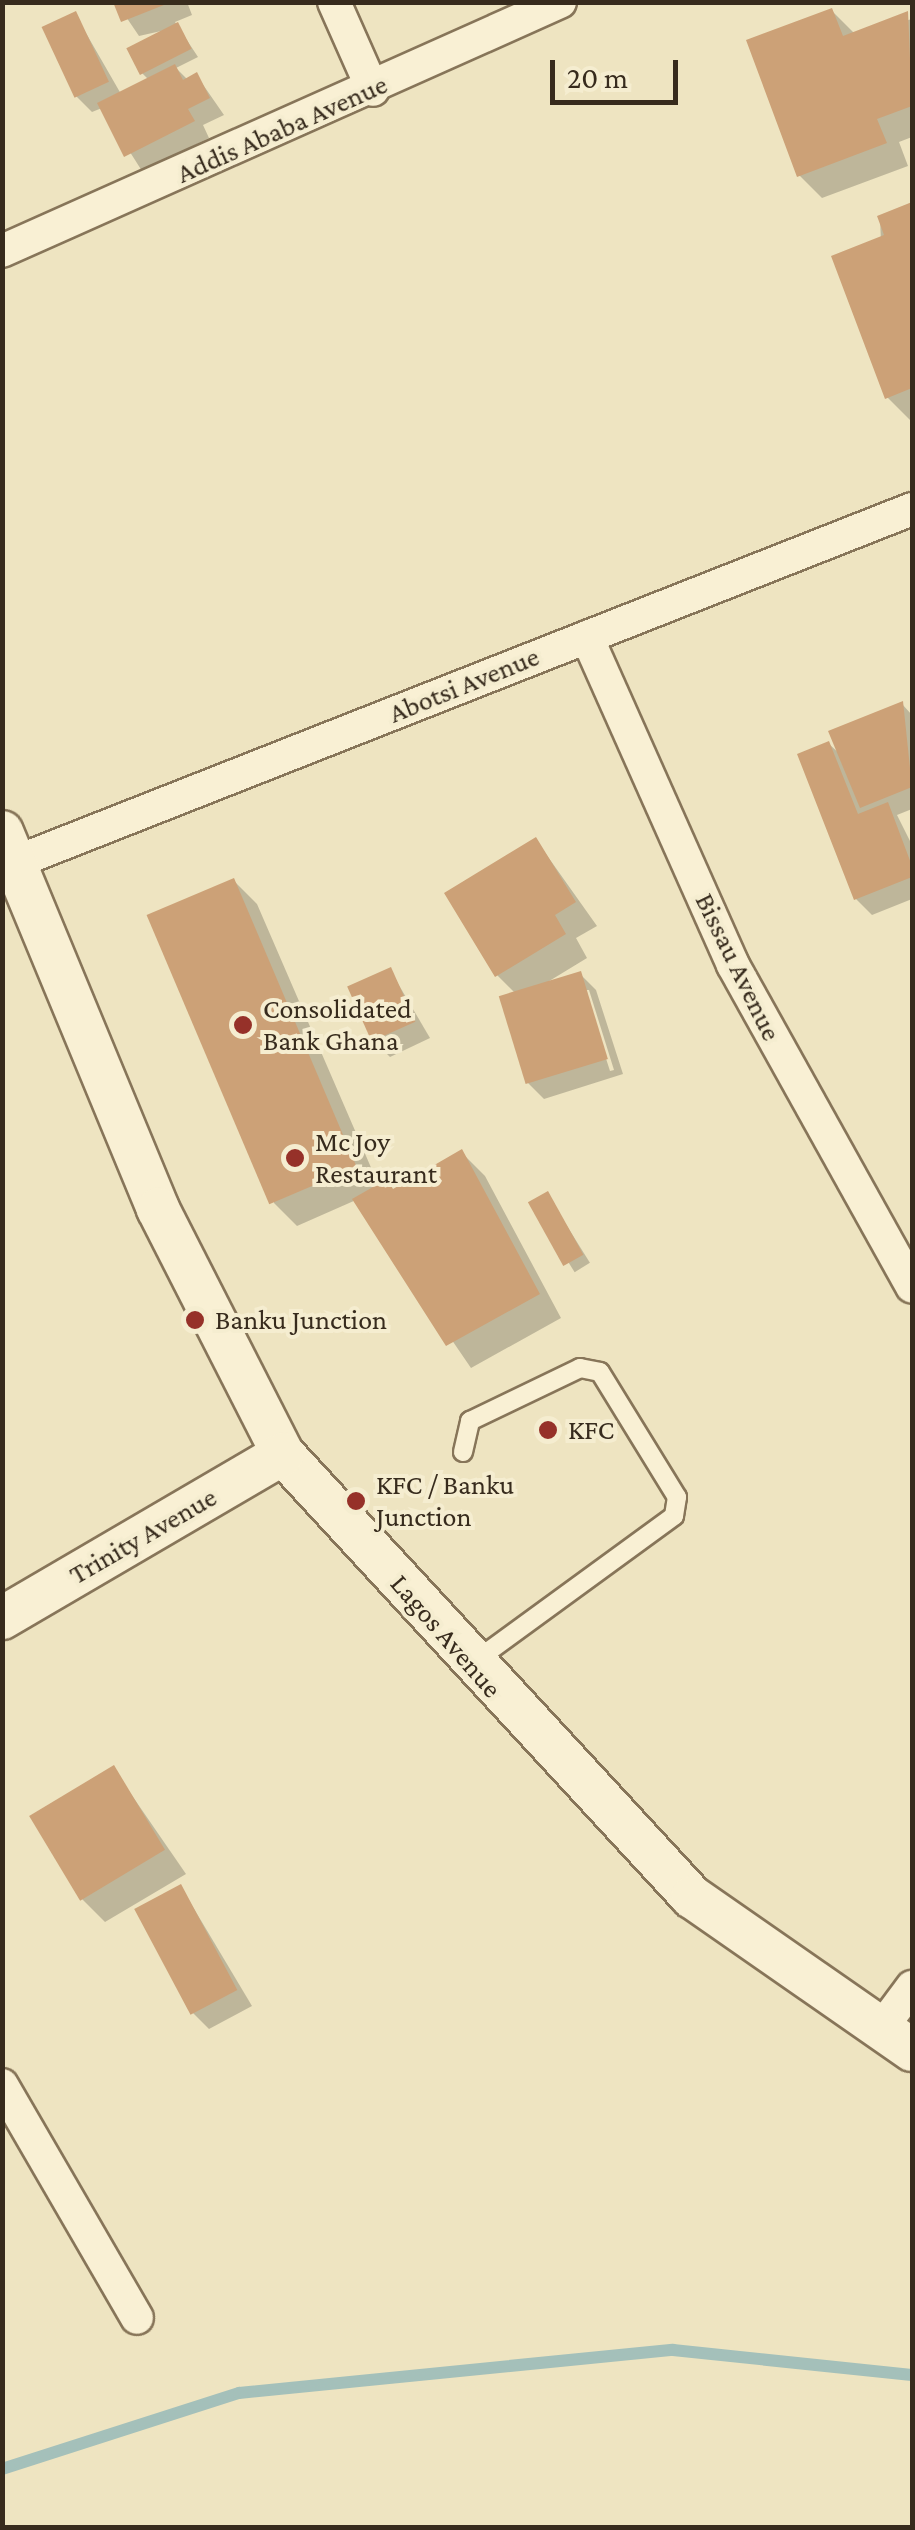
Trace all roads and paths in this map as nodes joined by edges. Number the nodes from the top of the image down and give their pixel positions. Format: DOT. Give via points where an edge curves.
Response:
graph roads {
  1 [pos="334,2"];
  2 [pos="560,2"];
  3 [pos="373,90"];
  4 [pos="2,251"];
  5 [pos="912,509"];
  6 [pos="587,637"];
  7 [pos="9,847"];
  8 [pos="912,1286"];
  9 [pos="463,1452"];
  10 [pos="283,1454"];
  11 [pos="2,1618"];
  12 [pos="470,1665"];
  13 [pos="912,1988"];
  14 [pos="896,2040"];
  15 [pos="2,2085"];
  16 [pos="138,2318"];
  1 -- 3 [label="street"];
  2 -- 3 [label="street, Addis Ababa Avenue"];
  3 -- 4 [label="street, Addis Ababa Avenue"];
  5 -- 6 [label="street, Abotsi Avenue"];
  6 -- 7 [label="street, Abotsi Avenue"];
  6 -- 8 [label="street, Bissau Avenue" via="733,965"];
  7 -- 10 [label="street, Lagos Avenue" via="158,1209"];
  9 -- 12 [label="lane" via="470,1421 580,1368 600,1372 677,1496 674,1516"];
  10 -- 11 [label="street, Trinity Avenue"];
  10 -- 12 [label="street, Lagos Avenue"];
  12 -- 14 [label="street, Lagos Avenue" via="692,1897"];
  13 -- 14 [label="street"];
  15 -- 16 [label="street"];
}
